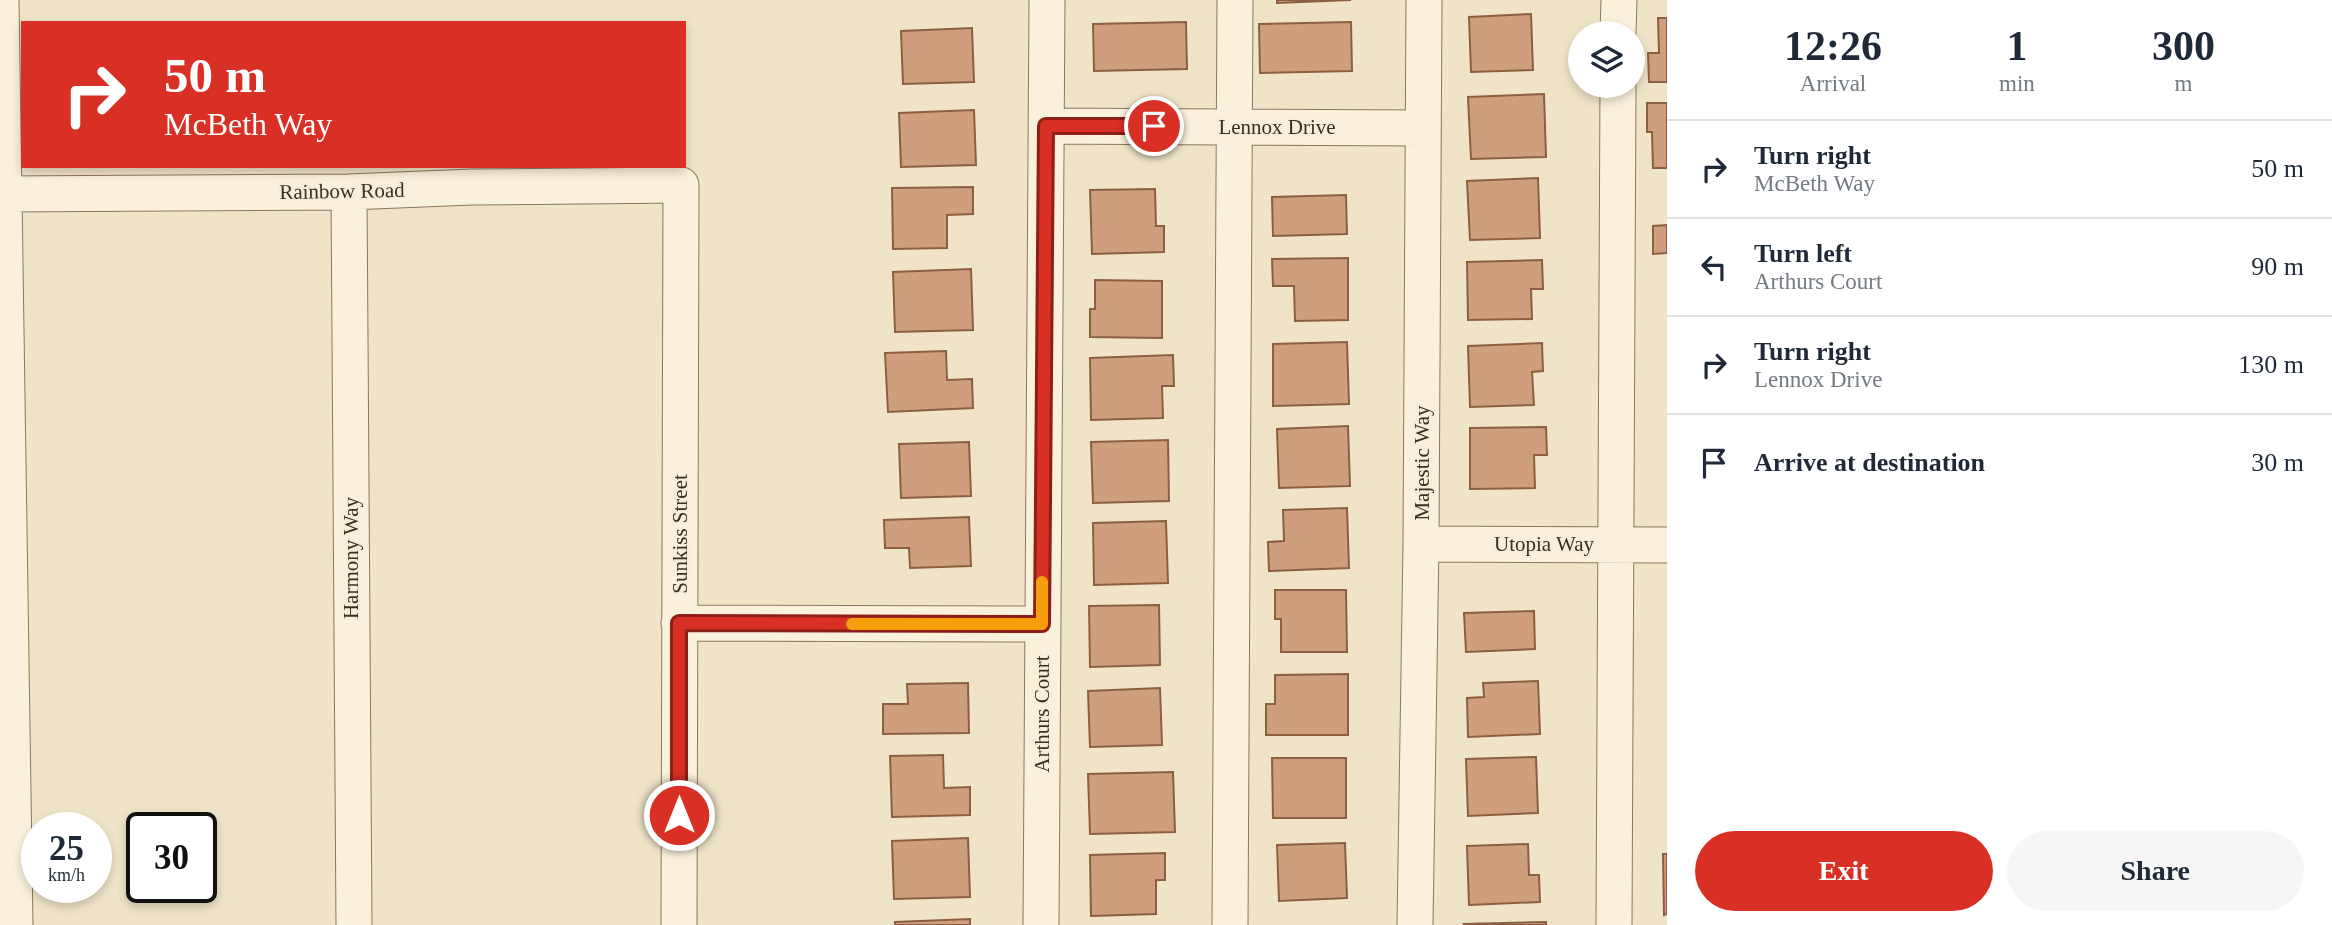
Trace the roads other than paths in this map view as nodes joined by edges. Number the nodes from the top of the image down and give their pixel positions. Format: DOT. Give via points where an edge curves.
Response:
graph roads {
  1 [pos="1,0"];
  2 [pos="1047,0"];
  3 [pos="1235,0"];
  4 [pos="1424,0"];
  5 [pos="1619,0"];
  6 [pos="1618,21"];
  7 [pos="1618,98"];
  8 [pos="1046,126"];
  9 [pos="1235,127"];
  10 [pos="1423,128"];
  11 [pos="681,185"];
  12 [pos="349,192"];
  13 [pos="3,194"];
  14 [pos="1421,544"];
  15 [pos="1617,544"];
  16 [pos="1667,545"];
  17 [pos="679,623"];
  18 [pos="1042,624"];
  19 [pos="15,925"];
  20 [pos="354,925"];
  21 [pos="679,925"];
  22 [pos="1041,925"];
  23 [pos="1230,925"];
  24 [pos="1415,925"];
  25 [pos="1614,925"];
  1 -- 13 [label="street"];
  2 -- 8 [label="street, Arthurs Court"];
  3 -- 9 [label="street"];
  4 -- 10 [label="street, Majestic Way"];
  5 -- 6 [label="street"];
  7 -- 15 [label="street"];
  8 -- 9 [label="street, Lennox Drive"];
  8 -- 18 [label="street, Arthurs Court"];
  9 -- 10 [label="street, Lennox Drive"];
  9 -- 23 [label="street"];
  10 -- 14 [label="street, Majestic Way"];
  11 -- 12 [label="street, Rainbow Road"];
  11 -- 17 [label="street, Sunkiss Street"];
  12 -- 13 [label="street, Rainbow Road"];
  12 -- 20 [label="street, Harmony Way"];
  13 -- 19 [label="street"];
  14 -- 15 [label="street, Utopia Way"];
  14 -- 24 [label="street, Majestic Way"];
  15 -- 16 [label="street, Utopia Way"];
  15 -- 25 [label="street"];
  17 -- 18 [label="street"];
  17 -- 21 [label="street, Sunkiss Street"];
  18 -- 22 [label="street, Arthurs Court"];
}
